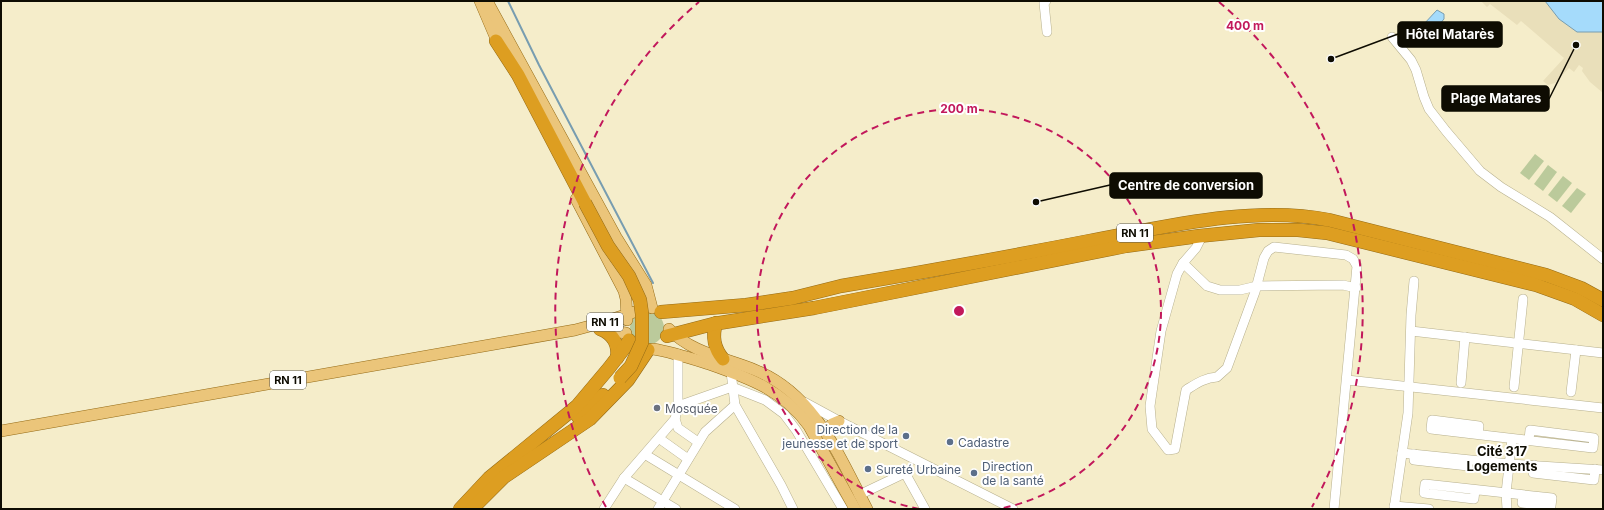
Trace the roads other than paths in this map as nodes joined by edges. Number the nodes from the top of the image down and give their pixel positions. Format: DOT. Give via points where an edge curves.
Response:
graph roads {
  1 [pos="480,1"];
  2 [pos="487,1"];
  3 [pos="1047,1"];
  4 [pos="1053,1"];
  5 [pos="1047,32"];
  6 [pos="1392,37"];
  7 [pos="496,41"];
  8 [pos="526,74"];
  9 [pos="550,134"];
  10 [pos="1202,236"];
  11 [pos="1603,259"];
  12 [pos="1183,263"];
  13 [pos="1414,281"];
  14 [pos="1257,286"];
  15 [pos="1356,288"];
  16 [pos="1523,299"];
  17 [pos="1603,300"];
  18 [pos="657,310"];
  19 [pos="1603,315"];
  20 [pos="629,316"];
  21 [pos="716,323"];
  22 [pos="600,329"];
  23 [pos="575,330"];
  24 [pos="1411,330"];
  25 [pos="670,333"];
  26 [pos="628,337"];
  27 [pos="1465,337"];
  28 [pos="1518,343"];
  29 [pos="651,349"];
  30 [pos="1576,350"];
  31 [pos="1603,353"];
  32 [pos="678,354"];
  33 [pos="617,358"];
  34 [pos="723,359"];
  35 [pos="731,372"];
  36 [pos="1347,380"];
  37 [pos="1461,383"];
  38 [pos="732,387"];
  39 [pos="1514,387"];
  40 [pos="1410,388"];
  41 [pos="1572,392"];
  42 [pos="800,399"];
  43 [pos="735,405"];
  44 [pos="678,406"];
  45 [pos="1603,408"];
  46 [pos="676,419"];
  47 [pos="838,421"];
  48 [pos="1,431"];
  49 [pos="826,432"];
  50 [pos="1478,434"];
  51 [pos="660,439"];
  52 [pos="1512,439"];
  53 [pos="1529,440"];
  54 [pos="698,442"];
  55 [pos="539,446"];
  56 [pos="1402,454"];
  57 [pos="646,455"];
  58 [pos="688,459"];
  59 [pos="913,459"];
  60 [pos="1510,464"];
  61 [pos="1599,470"];
  62 [pos="905,472"];
  63 [pos="679,474"];
  64 [pos="624,478"];
  65 [pos="1475,490"];
  66 [pos="1506,494"];
  67 [pos="859,495"];
  68 [pos="1523,495"];
  69 [pos="660,505"];
  70 [pos="1394,507"];
  71 [pos="608,508"];
  72 [pos="460,509"];
  73 [pos="472,509"];
  74 [pos="676,509"];
  75 [pos="735,509"];
  76 [pos="793,509"];
  77 [pos="843,509"];
  78 [pos="855,509"];
  79 [pos="867,509"];
  80 [pos="925,509"];
  81 [pos="1013,509"];
  82 [pos="1334,509"];
  83 [pos="1429,509"];
  84 [pos="1507,509"];
  1 -- 7 [label="main road"];
  2 -- 8 [label="main road"];
  3 -- 4 [label="street"];
  3 -- 5 [label="street" via="1044,3"];
  6 -- 11 [label="street" via="1411,60 1429,109 1480,171 1550,217"];
  7 -- 9 [label="highway" via="512,64"];
  7 -- 20 [label="main road" via="624,292"];
  8 -- 9 [label="highway"];
  8 -- 18 [label="main road" via="622,246 640,273"];
  9 -- 55 [label="highway, bridge" via="608,246 629,276 640,300 642,342 631,366 620,378 578,417"];
  10 -- 12 [label="street"];
  10 -- 19 [label="highway, RN 11" via="1280,229 1327,233 1536,285 1575,299"];
  10 -- 21 [label="highway, RN 11" via="1126,246 814,308"];
  12 -- 14 [label="street" via="1207,286 1220,290 1240,290"];
  12 -- 14 [label="street" via="1177,274 1161,331 1150,406 1152,428 1168,450 1176,449 1186,390 1202,380 1216,378 1227,368"];
  13 -- 24 [label="street"];
  14 -- 15 [label="street" via="1343,285"];
  14 -- 15 [label="street" via="1264,258 1274,247 1346,255 1353,259 1357,266"];
  15 -- 36 [label="street"];
  16 -- 28 [label="street"];
  17 -- 18 [label="highway, RN 11" via="1565,282 1526,270 1329,220 1273,214 1160,228 842,286 793,298 739,306"];
  18 -- 20 [label="main road, RN 11" via="640,308"];
  18 -- 25 [label="main road" via="667,321"];
  20 -- 23 [label="main road, RN 11"];
  20 -- 26 [label="main road, RN 11"];
  21 -- 25 [label="highway, RN 11"];
  21 -- 34 [label="highway" via="714,342"];
  22 -- 23 [label="main road, RN 11"];
  22 -- 26 [label="main road"];
  22 -- 33 [label="highway" via="616,342"];
  23 -- 48 [label="main road, RN 11"];
  24 -- 27 [label="street"];
  24 -- 40 [label="street"];
  25 -- 29 [label="main road, RN 11" via="662,344"];
  25 -- 34 [label="main road"];
  26 -- 29 [label="main road, RN 11" via="639,348"];
  26 -- 33 [label="highway" via="626,346"];
  27 -- 28 [label="street"];
  27 -- 37 [label="street"];
  28 -- 30 [label="street"];
  28 -- 39 [label="street"];
  29 -- 32 [label="main road"];
  29 -- 55 [label="highway" via="628,380 590,419"];
  30 -- 31 [label="street"];
  30 -- 41 [label="street"];
  32 -- 35 [label="main road"];
  32 -- 44 [label="street"];
  33 -- 55 [label="highway"];
  34 -- 42 [label="main road" via="767,376"];
  35 -- 38 [label="street"];
  35 -- 78 [label="main road" via="758,383 784,398 802,417"];
  36 -- 40 [label="street"];
  36 -- 82 [label="street"];
  38 -- 43 [label="street"];
  38 -- 44 [label="street"];
  38 -- 77 [label="street" via="765,400 784,414"];
  40 -- 45 [label="street"];
  40 -- 56 [label="street"];
  42 -- 47 [label="street"];
  42 -- 49 [label="main road"];
  43 -- 54 [label="street" via="705,432"];
  43 -- 76 [label="street"];
  44 -- 46 [label="street"];
  46 -- 51 [label="street"];
  46 -- 54 [label="street" via="678,428"];
  47 -- 49 [label="main road"];
  47 -- 59 [label="street"];
  49 -- 67 [label="main road"];
  50 -- 52 [label="street"];
  51 -- 57 [label="street"];
  51 -- 58 [label="street"];
  52 -- 53 [label="street"];
  52 -- 60 [label="street"];
  53 -- 53 [label="street" via="1530,430 1594,438 1593,448"];
  54 -- 58 [label="street"];
  55 -- 72 [label="highway" via="489,478"];
  55 -- 73 [label="highway"];
  56 -- 60 [label="street"];
  56 -- 70 [label="street"];
  57 -- 63 [label="street"];
  57 -- 64 [label="street"];
  58 -- 63 [label="street"];
  59 -- 62 [label="street"];
  59 -- 81 [label="street"];
  60 -- 61 [label="street"];
  60 -- 66 [label="street"];
  62 -- 67 [label="street"];
  62 -- 80 [label="street"];
  63 -- 69 [label="street"];
  63 -- 75 [label="street"];
  64 -- 69 [label="street"];
  64 -- 71 [label="street"];
  65 -- 65 [label="street" via="1474,499 1424,493 1425,484"];
  65 -- 66 [label="street"];
  66 -- 68 [label="street"];
  66 -- 84 [label="street"];
  67 -- 79 [label="main road"];
  69 -- 74 [label="street"];
  70 -- 83 [label="street"];
}
